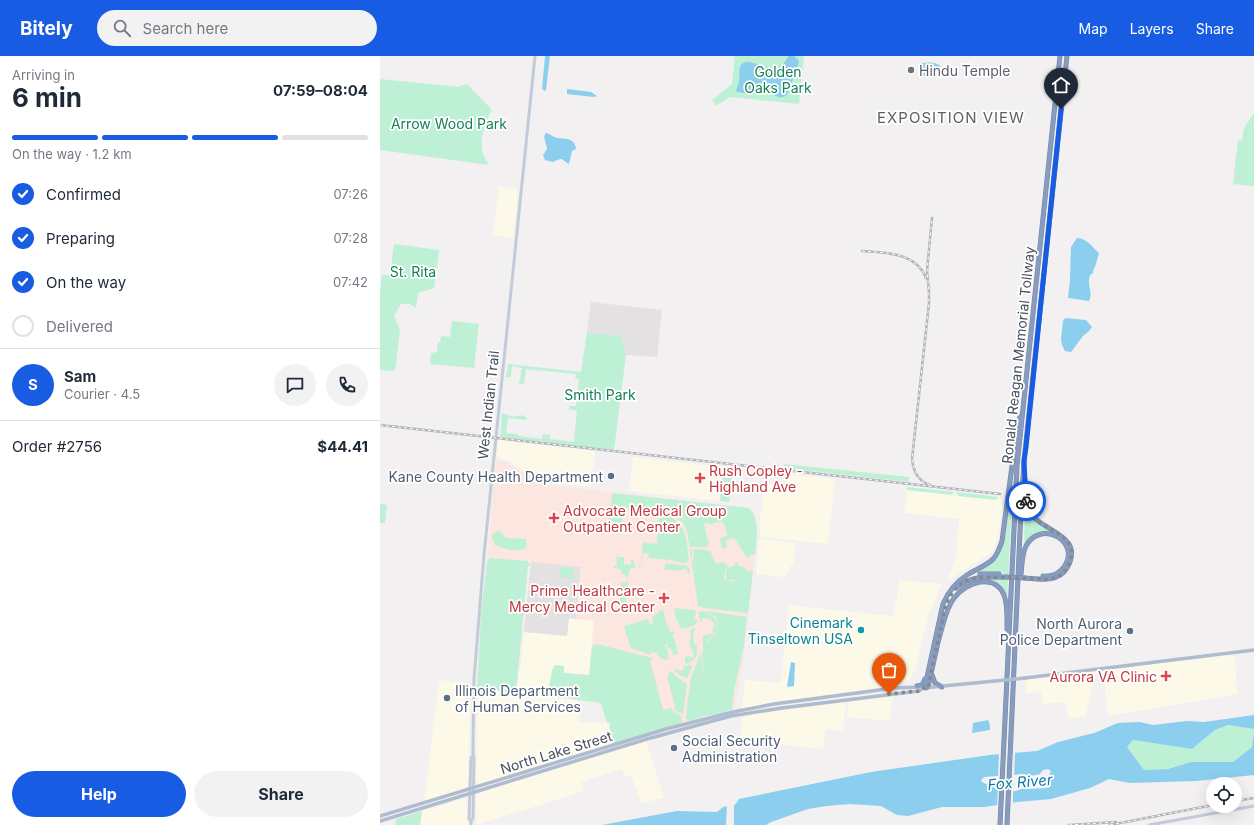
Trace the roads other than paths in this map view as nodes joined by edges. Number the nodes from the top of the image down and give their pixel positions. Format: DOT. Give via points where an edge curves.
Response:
graph roads {
  1 [pos="534,56"];
  2 [pos="1060,56"];
  3 [pos="1067,56"];
  4 [pos="1023,406"];
  5 [pos="1024,461"];
  6 [pos="1006,576"];
  7 [pos="1025,577"];
  8 [pos="1018,584"];
  9 [pos="954,586"];
  10 [pos="1008,646"];
  11 [pos="936,649"];
  12 [pos="1254,650"];
  13 [pos="931,672"];
  14 [pos="927,677"];
  15 [pos="918,686"];
  16 [pos="942,687"];
  17 [pos="926,688"];
  18 [pos="738,713"];
  19 [pos="473,756"];
  20 [pos="474,790"];
  21 [pos="469,792"];
  22 [pos="1254,806"];
  23 [pos="380,816"];
  24 [pos="380,821"];
  25 [pos="471,823"];
  26 [pos="1000,825"];
  27 [pos="1007,825"];
  28 [pos="1149,825"];
  1 -- 19 [label="main road, West Indian Trail" via="484,563 474,679"];
  2 -- 4 [label="highway, Ronald Reagan Memorial Tollway"];
  3 -- 5 [label="highway, Ronald Reagan Memorial Tollway"];
  4 -- 9 [label="highway" via="1002,541 993,558"];
  4 -- 10 [label="highway, Ronald Reagan Memorial Tollway"];
  5 -- 7 [label="highway" via="1027,508 1038,521 1062,536 1071,553 1068,566 1061,575 1048,579"];
  5 -- 8 [label="highway, Ronald Reagan Memorial Tollway"];
  6 -- 7 [label="highway, bridge"];
  6 -- 9 [label="highway" via="974,575"];
  6 -- 11 [label="highway" via="975,578 957,587 948,598"];
  7 -- 8 [label="highway" via="1051,576 1062,570 1066,564 1068,551 1058,536 1042,534 1030,541 1023,556"];
  8 -- 27 [label="highway, Ronald Reagan Memorial Tollway"];
  9 -- 14 [label="highway" via="943,604"];
  10 -- 11 [label="highway" via="1006,604 1003,594 994,584 982,582 969,586 954,597"];
  10 -- 26 [label="highway, Ronald Reagan Memorial Tollway"];
  11 -- 13 [label="highway"];
  12 -- 16 [label="main road, bridge"];
  13 -- 16 [label="highway" via="933,680"];
  13 -- 17 [label="highway"];
  14 -- 15 [label="highway" via="922,685"];
  14 -- 17 [label="highway"];
  15 -- 17 [label="main road"];
  15 -- 18 [label="main road" via="774,704"];
  16 -- 17 [label="main road"];
  17 -- 18 [label="main road" via="919,691"];
  18 -- 20 [label="main road, North Lake Street" via="666,729"];
  19 -- 20 [label="main road, West Indian Trail"];
  19 -- 21 [label="main road, West Indian Trail"];
  20 -- 21 [label="main road, North Lake Street"];
  20 -- 25 [label="main road, West Indian Trail"];
  21 -- 23 [label="main road, North Lake Street"];
  21 -- 24 [label="main road, North Lake Street"];
  21 -- 25 [label="main road, West Indian Trail"];
  22 -- 28 [label="main road"];
}
